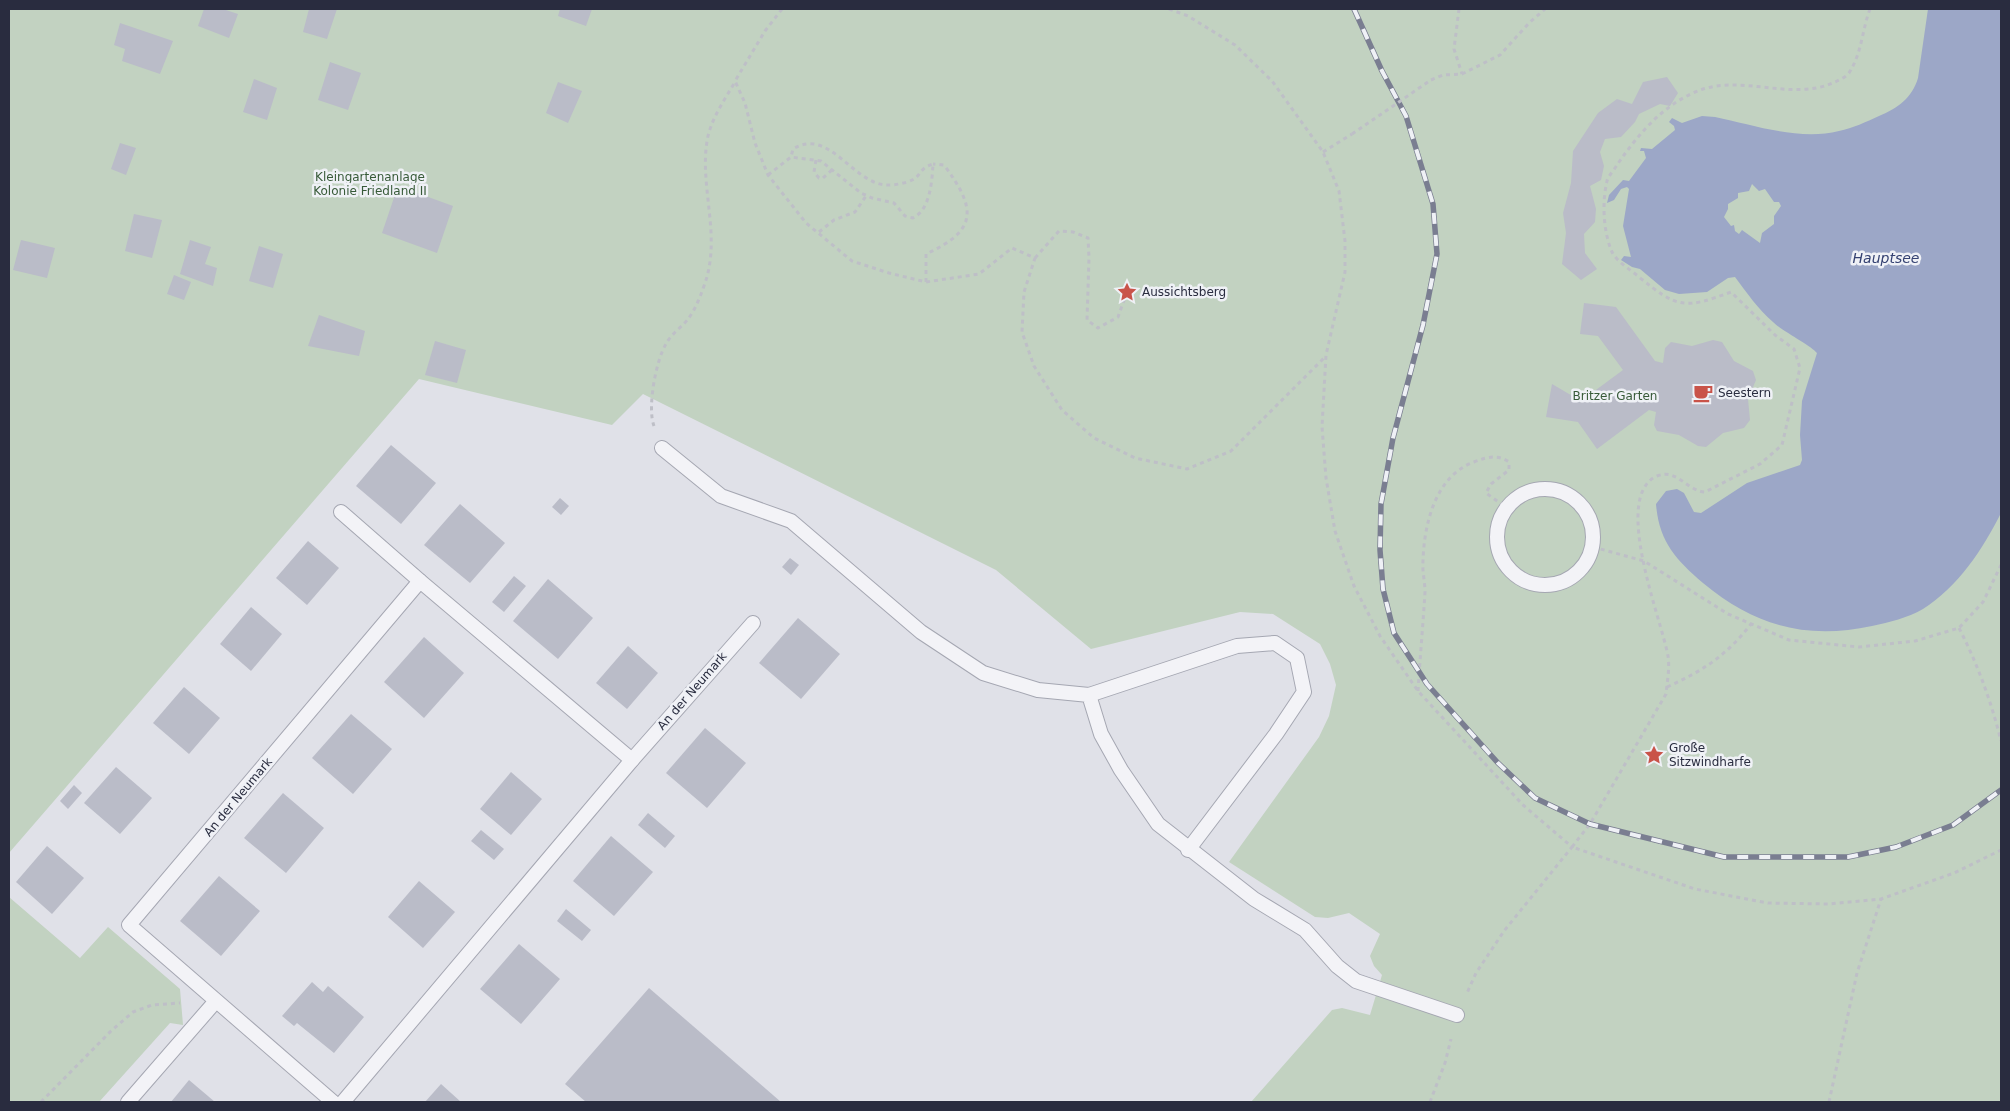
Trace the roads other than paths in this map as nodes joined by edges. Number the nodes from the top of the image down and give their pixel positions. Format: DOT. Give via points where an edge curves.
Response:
graph roads {
  1 [pos="662,448"];
  2 [pos="1507,508"];
  3 [pos="341,512"];
  4 [pos="420,580"];
  5 [pos="753,623"];
  6 [pos="1089,695"];
  7 [pos="632,760"];
  8 [pos="1188,850"];
  9 [pos="215,1002"];
  10 [pos="1457,1015"];
  11 [pos="128,1102"];
  12 [pos="334,1102"];
  13 [pos="342,1102"];
  1 -- 6 [label="lane" via="721,496 791,521 921,632 983,673 1038,690"];
  2 -- 2 [label="lane" via="1498,522 1499,551 1510,569 1528,582 1544,585 1561,583 1576,575 1586,563 1593,547 1594,531 1589,515 1566,492 1550,488 1533,489 1518,496"];
  3 -- 4 [label="lane"];
  4 -- 7 [label="lane"];
  4 -- 9 [label="lane, An der Neumark" via="129,925"];
  5 -- 7 [label="lane, An der Neumark"];
  6 -- 8 [label="lane" via="1101,734 1120,770 1158,824"];
  6 -- 8 [label="lane" via="1237,646 1275,643 1297,658 1304,692"];
  7 -- 13 [label="lane, An der Neumark"];
  8 -- 10 [label="lane" via="1254,899 1305,930 1356,981"];
  9 -- 11 [label="lane"];
  9 -- 12 [label="lane, An der Neumark"];
}
